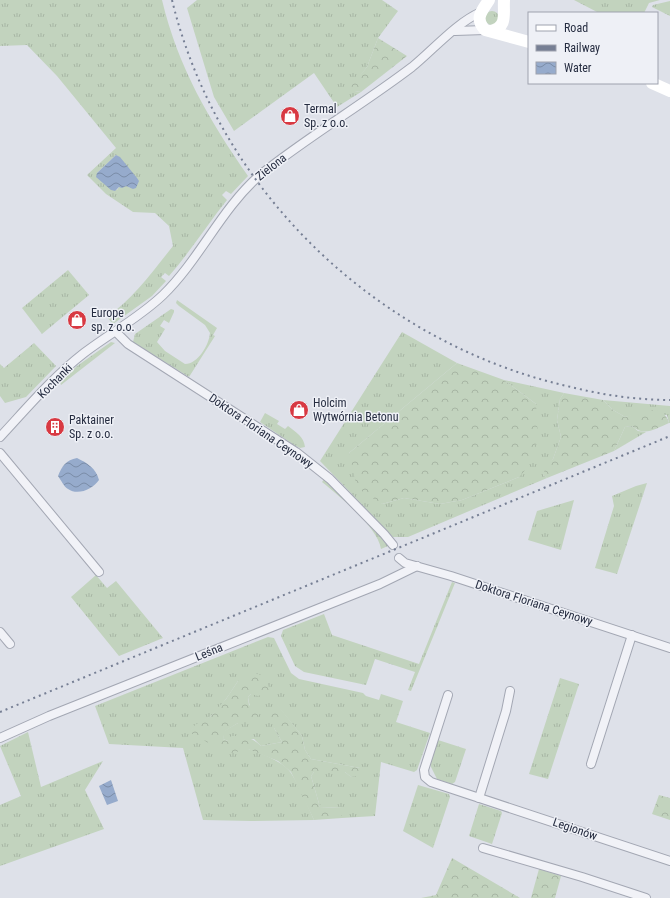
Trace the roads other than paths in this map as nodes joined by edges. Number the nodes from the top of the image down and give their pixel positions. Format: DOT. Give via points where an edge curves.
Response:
graph roads {
  1 [pos="504,0"];
  2 [pos="485,7"];
  3 [pos="504,16"];
  4 [pos="488,30"];
  5 [pos="454,31"];
  6 [pos="527,41"];
  7 [pos="654,84"];
  8 [pos="670,91"];
  9 [pos="116,332"];
  10 [pos="1,434"];
  11 [pos="0,453"];
  12 [pos="393,545"];
  13 [pos="399,558"];
  14 [pos="417,566"];
  15 [pos="100,572"];
  16 [pos="0,632"];
  17 [pos="632,635"];
  18 [pos="10,644"];
  19 [pos="670,648"];
  20 [pos="510,691"];
  21 [pos="448,695"];
  22 [pos="0,738"];
  23 [pos="591,764"];
  24 [pos="479,798"];
  25 [pos="483,848"];
  26 [pos="670,861"];
  27 [pos="646,898"];
  1 -- 3 [label="street"];
  2 -- 3 [label="street" via="499,8"];
  2 -- 4 [label="street" via="479,18 481,25"];
  2 -- 5 [label="street, Zielona" via="462,22"];
  3 -- 4 [label="street" via="498,30"];
  3 -- 6 [label="street"];
  4 -- 5 [label="street"];
  4 -- 6 [label="street"];
  5 -- 9 [label="street, Zielona" via="402,74 260,175 240,195 182,275 148,309"];
  7 -- 8 [label="street"];
  9 -- 10 [label="street, Kochanki" via="71,364"];
  9 -- 12 [label="street, Doktora Floriana Ceynowy" via="128,344 296,452 330,479"];
  11 -- 15 [label="street"];
  13 -- 14 [label="street, Doktora Floriana Ceynowy"];
  14 -- 17 [label="street, Doktora Floriana Ceynowy"];
  14 -- 22 [label="street, Leśna" via="380,584"];
  16 -- 18 [label="street"];
  17 -- 19 [label="street, Doktora Floriana Ceynowy"];
  17 -- 23 [label="street"];
  20 -- 24 [label="street"];
  21 -- 24 [label="street, Legionów" via="424,770 425,777 432,782"];
  24 -- 26 [label="street, Legionów"];
  25 -- 27 [label="street"];
}
